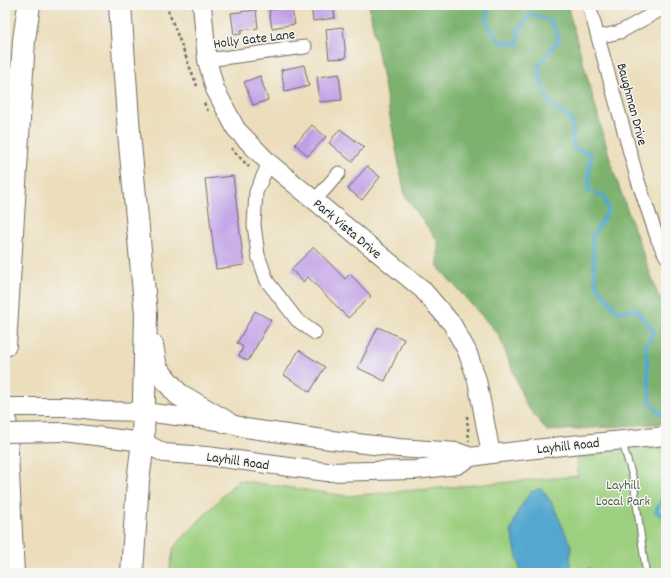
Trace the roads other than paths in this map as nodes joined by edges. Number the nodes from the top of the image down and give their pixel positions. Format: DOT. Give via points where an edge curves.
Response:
graph roads {
  1 [pos="29,5"];
  2 [pos="120,5"];
  3 [pos="202,5"];
  4 [pos="589,5"];
  5 [pos="666,5"];
  6 [pos="598,37"];
  7 [pos="305,47"];
  8 [pos="207,60"];
  9 [pos="270,163"];
  10 [pos="339,172"];
  11 [pos="314,200"];
  12 [pos="666,256"];
  13 [pos="146,314"];
  14 [pos="315,333"];
  15 [pos="5,345"];
  16 [pos="5,406"];
  17 [pos="144,412"];
  18 [pos="5,414"];
  19 [pos="226,422"];
  20 [pos="5,433"];
  21 [pos="666,436"];
  22 [pos="622,440"];
  23 [pos="143,442"];
  24 [pos="491,454"];
  25 [pos="471,457"];
  26 [pos="13,573"];
  27 [pos="132,573"];
  28 [pos="646,573"];
  1 -- 15 [label="highway" via="24,40"];
  2 -- 13 [label="highway"];
  3 -- 8 [label="main road, Park Vista Drive"];
  4 -- 6 [label="street, Baughman Drive"];
  5 -- 6 [label="street" via="620,32"];
  6 -- 12 [label="street, Baughman Drive" via="638,181"];
  7 -- 8 [label="street, Holly Gate Lane"];
  8 -- 9 [label="main road, Park Vista Drive" via="214,89 236,129"];
  9 -- 11 [label="main road, Park Vista Drive"];
  9 -- 14 [label="street" via="256,192 254,225 258,255 267,281 297,320"];
  10 -- 11 [label="street"];
  11 -- 24 [label="main road, Park Vista Drive" via="422,289 452,324 467,350 477,380"];
  13 -- 17 [label="highway"];
  13 -- 19 [label="highway" via="156,368 178,394"];
  16 -- 17 [label="main road, Layhill Road"];
  17 -- 19 [label="main road, Layhill Road"];
  17 -- 23 [label="highway"];
  18 -- 26 [label="highway"];
  19 -- 25 [label="main road, Layhill Road" via="245,428 399,448 457,452"];
  20 -- 23 [label="main road, Layhill Road, bridge" via="64,432"];
  21 -- 22 [label="main road, Layhill Road"];
  22 -- 24 [label="main road, Layhill Road"];
  22 -- 28 [label="lane" via="633,478"];
  23 -- 25 [label="main road, Layhill Road" via="164,453 328,472 415,470 457,465"];
  23 -- 27 [label="highway"];
  24 -- 25 [label="main road, Layhill Road"];
}
